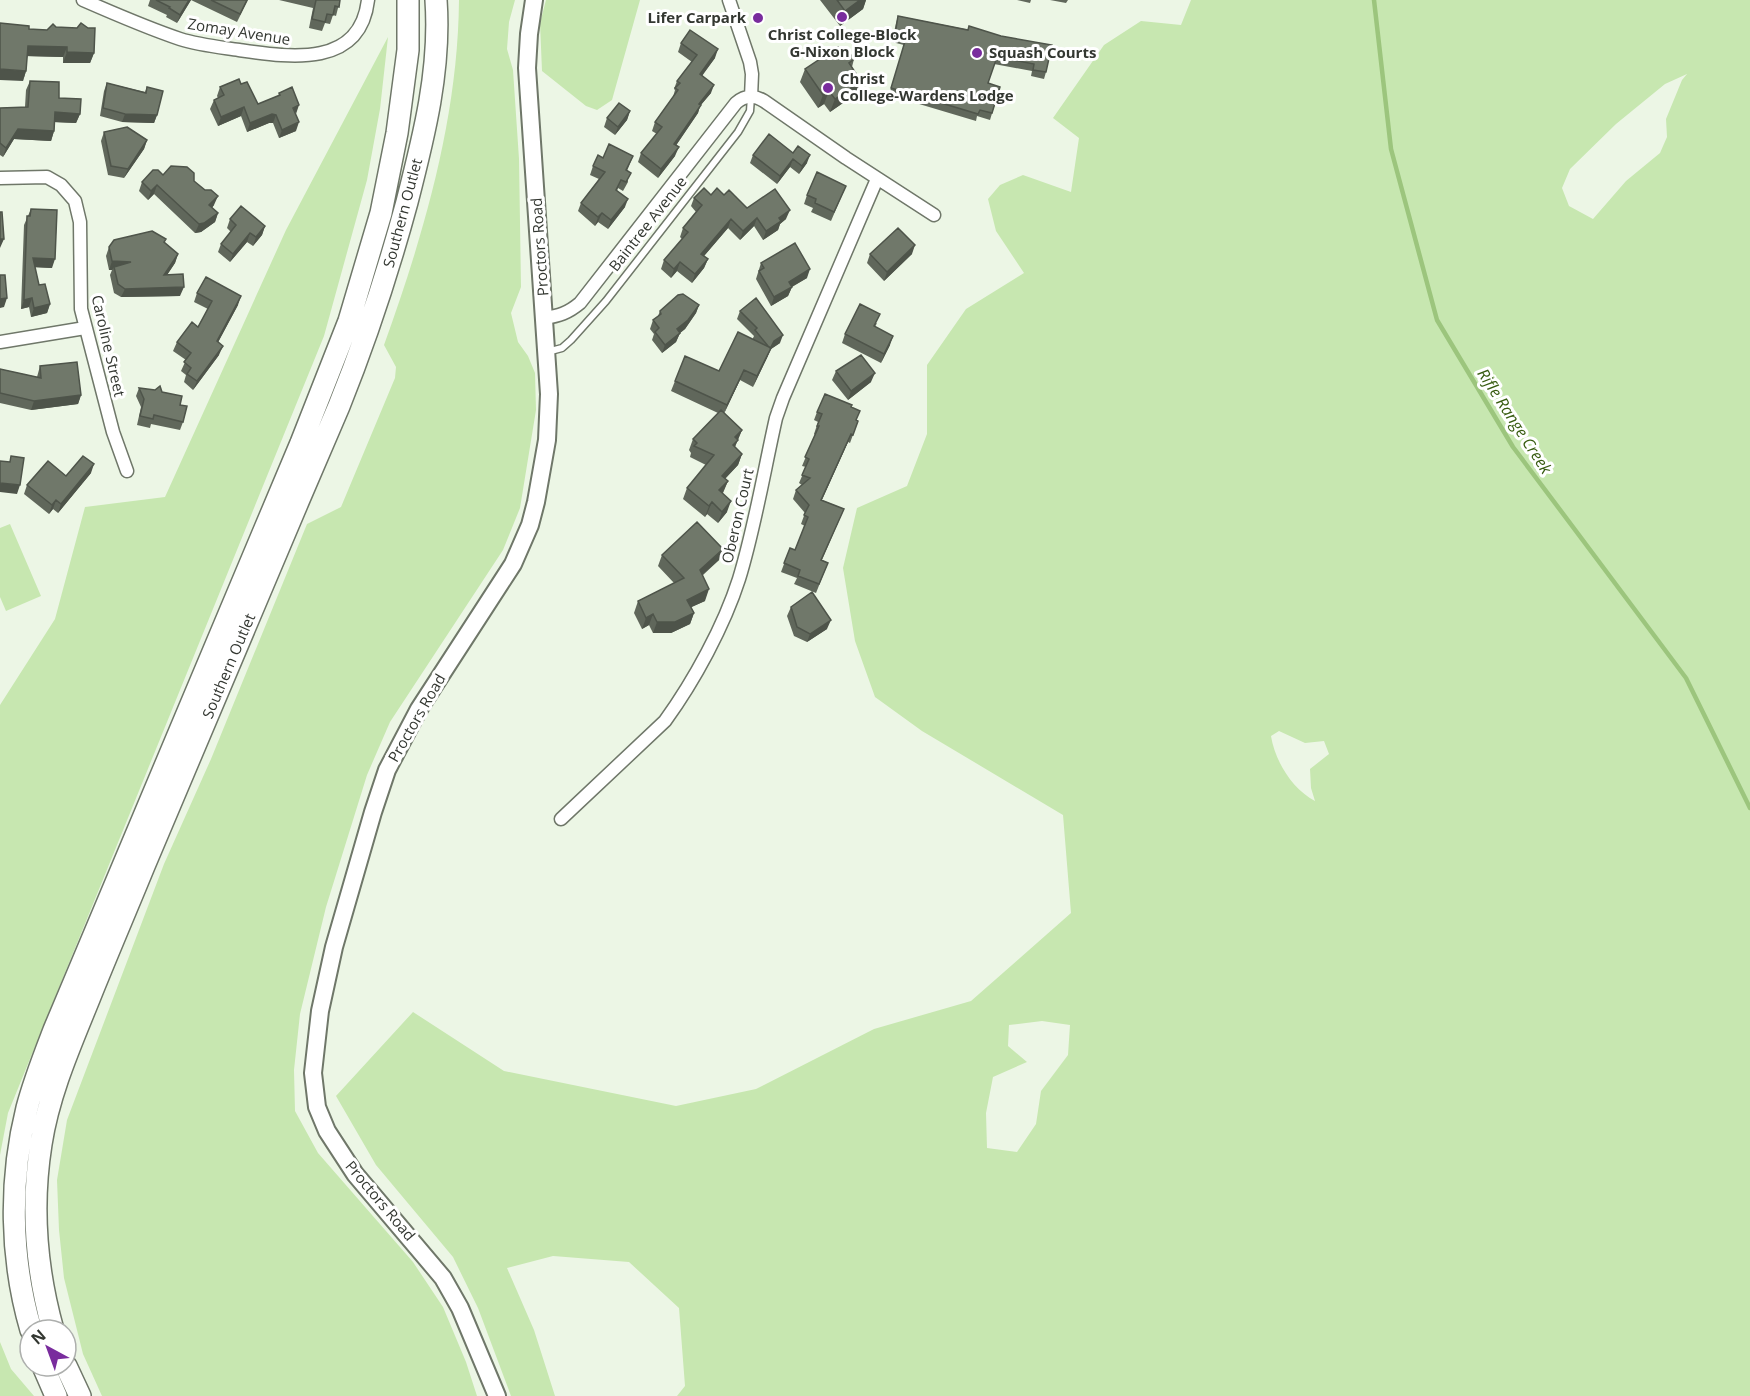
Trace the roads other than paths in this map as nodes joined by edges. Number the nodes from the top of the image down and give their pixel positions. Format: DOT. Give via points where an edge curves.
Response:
graph roads {
  1 [pos="83,0"];
  2 [pos="368,0"];
  3 [pos="408,0"];
  4 [pos="436,0"];
  5 [pos="534,0"];
  6 [pos="729,0"];
  7 [pos="751,96"];
  8 [pos="0,178"];
  9 [pos="877,178"];
  10 [pos="934,215"];
  11 [pos="544,318"];
  12 [pos="85,328"];
  13 [pos="0,342"];
  14 [pos="546,352"];
  15 [pos="127,471"];
  16 [pos="561,819"];
  17 [pos="28,1318"];
  18 [pos="50,1318"];
  19 [pos="48,1378"];
  20 [pos="72,1378"];
  21 [pos="56,1396"];
  22 [pos="80,1396"];
  23 [pos="497,1396"];
  1 -- 2 [label="street, Zomay Avenue" via="182,40 300,57 344,44 362,22"];
  3 -- 17 [label="highway, Southern Outlet" via="408,50 393,151 376,231 349,321 54,1030 28,1106 18,1156 14,1215 18,1270"];
  4 -- 18 [label="highway, Southern Outlet" via="436,64 427,118 372,321 55,1087 42,1142 36,1203 37,1248"];
  5 -- 11 [label="street, Proctors Road" via="527,68"];
  6 -- 7 [label="street" via="750,62"];
  7 -- 9 [label="street"];
  7 -- 11 [label="street, Baintree Avenue" via="736,103 580,303 562,315"];
  7 -- 14 [label="lane, Baintree Avenue" via="750,111 738,132 606,301 562,348"];
  8 -- 12 [label="street, Caroline Street" via="47,177 62,185 75,201 80,222 79,294"];
  9 -- 10 [label="street"];
  9 -- 16 [label="street, Oberon Court" via="783,398 743,564 717,632 665,721"];
  11 -- 14 [label="street, Proctors Road"];
  12 -- 13 [label="street"];
  12 -- 15 [label="street, Caroline Street"];
  14 -- 23 [label="street, Proctors Road" via="547,440 530,525 513,564 419,709 387,770 334,947 320,1011 313,1073 317,1107 327,1131 355,1174 443,1278"];
  19 -- 21 [label="highway"];
  20 -- 22 [label="highway"];
}
